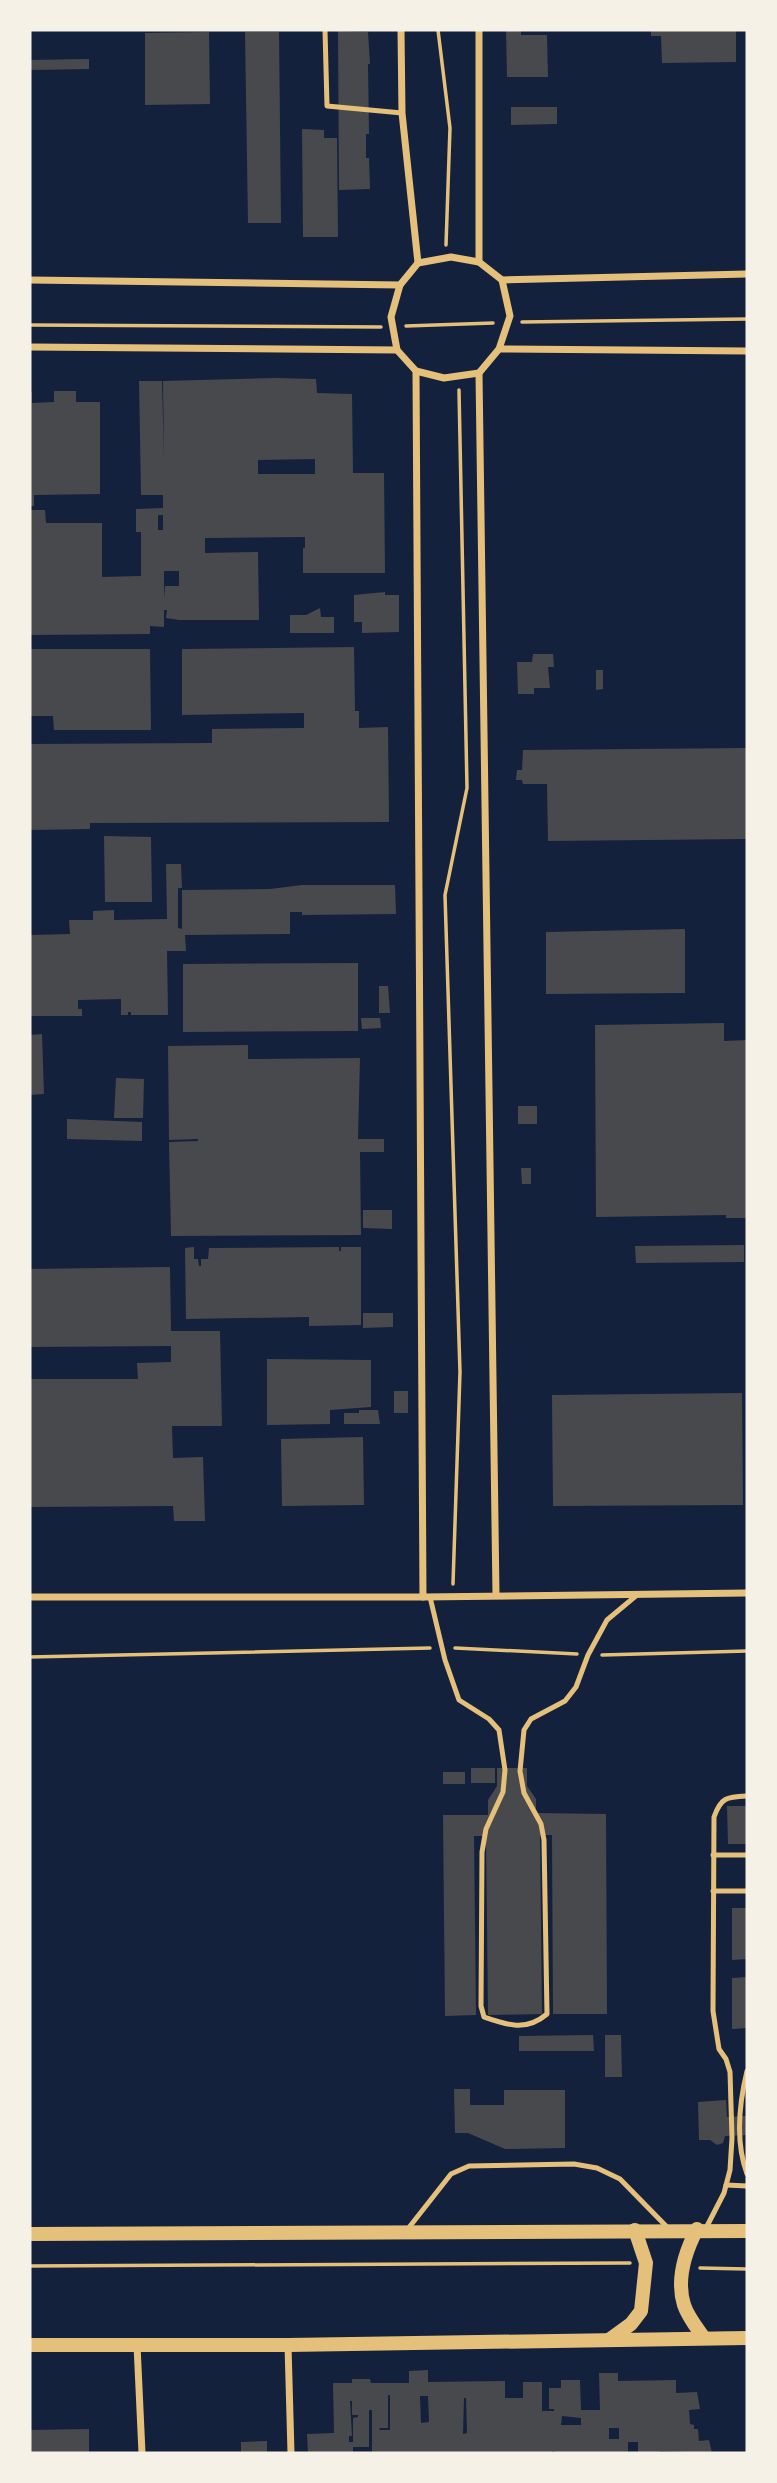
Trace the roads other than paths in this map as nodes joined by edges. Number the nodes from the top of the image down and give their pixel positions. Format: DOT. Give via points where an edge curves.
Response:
graph roads {
  1 [pos="325,30"];
  2 [pos="401,30"];
  3 [pos="479,30"];
  4 [pos="402,113"];
  5 [pos="479,262"];
  6 [pos="418,263"];
  7 [pos="747,274"];
  8 [pos="30,280"];
  9 [pos="502,280"];
  10 [pos="400,285"];
  11 [pos="30,347"];
  12 [pos="499,349"];
  13 [pos="397,350"];
  14 [pos="747,351"];
  15 [pos="416,371"];
  16 [pos="479,373"];
  17 [pos="639,1592"];
  18 [pos="747,1593"];
  19 [pos="496,1595"];
  20 [pos="30,1597"];
  21 [pos="427,1597"];
  22 [pos="747,1796"];
  23 [pos="713,1855"];
  24 [pos="747,1855"];
  25 [pos="713,1891"];
  26 [pos="747,1891"];
  27 [pos="747,2071"];
  28 [pos="747,2174"];
  29 [pos="726,2185"];
  30 [pos="747,2186"];
  31 [pos="635,2230"];
  32 [pos="669,2230"];
  33 [pos="701,2230"];
  34 [pos="406,2231"];
  35 [pos="747,2231"];
  36 [pos="30,2234"];
  37 [pos="704,2338"];
  38 [pos="747,2338"];
  39 [pos="609,2340"];
  40 [pos="137,2344"];
  41 [pos="30,2345"];
  42 [pos="288,2345"];
  43 [pos="142,2453"];
  44 [pos="291,2453"];
  1 -- 4 [label="lane" via="327,106"];
  2 -- 4 [label="street"];
  3 -- 5 [label="street"];
  4 -- 6 [label="street"];
  5 -- 6 [label="street" via="451,257"];
  5 -- 9 [label="street"];
  6 -- 10 [label="street"];
  7 -- 9 [label="street"];
  8 -- 10 [label="street"];
  9 -- 12 [label="street" via="510,316"];
  10 -- 13 [label="street" via="391,317"];
  11 -- 13 [label="street"];
  12 -- 14 [label="street"];
  12 -- 16 [label="street"];
  13 -- 15 [label="street"];
  15 -- 16 [label="street" via="444,378"];
  15 -- 21 [label="street"];
  16 -- 19 [label="street"];
  17 -- 18 [label="street"];
  17 -- 19 [label="street"];
  17 -- 21 [label="lane" via="607,1620 565,1701 531,1719 524,1730 520,1771 524,1793 541,1824 544,1840 547,2014 536,2023 510,2026 484,2017 481,2006 482,1852 486,1829 503,1791 499,1730 489,1718 458,1699"];
  19 -- 21 [label="street"];
  20 -- 21 [label="street"];
  22 -- 23 [label="lane" via="730,1797 719,1804"];
  23 -- 24 [label="lane"];
  23 -- 25 [label="lane"];
  25 -- 26 [label="lane"];
  25 -- 29 [label="lane" via="713,2011 719,2049 730,2072 732,2138"];
  27 -- 28 [label="lane" via="740,2137"];
  29 -- 30 [label="lane"];
  29 -- 33 [label="lane"];
  31 -- 32 [label="main road"];
  31 -- 34 [label="main road"];
  31 -- 39 [label="main road" via="646,2263 641,2311"];
  32 -- 33 [label="main road"];
  32 -- 34 [label="lane" via="620,2179 574,2164 469,2166 451,2174"];
  33 -- 35 [label="main road"];
  33 -- 37 [label="main road" via="688,2247 683,2266 683,2303"];
  34 -- 36 [label="main road"];
  37 -- 38 [label="main road"];
  37 -- 39 [label="main road"];
  39 -- 42 [label="main road"];
  40 -- 41 [label="main road"];
  40 -- 42 [label="main road"];
  40 -- 43 [label="street"];
  42 -- 44 [label="street"];
}
